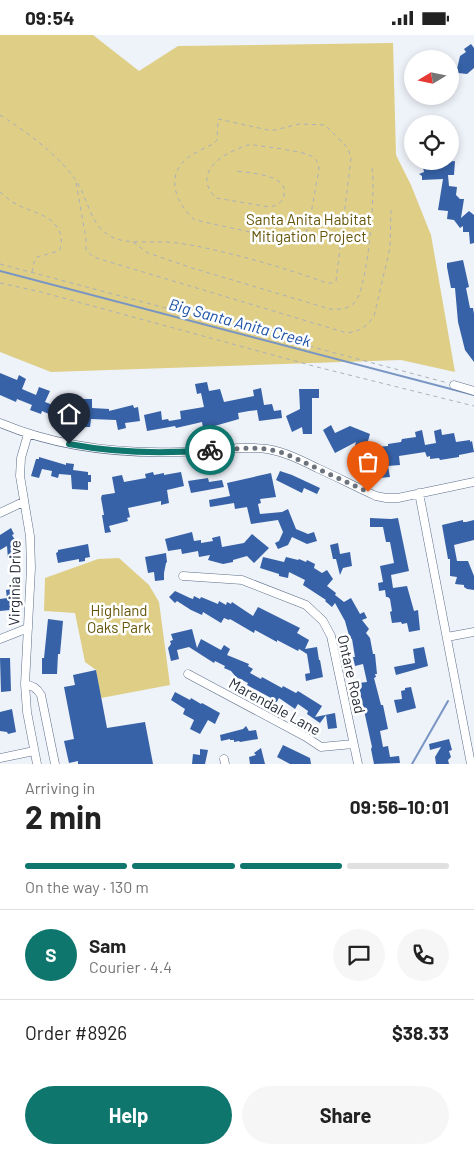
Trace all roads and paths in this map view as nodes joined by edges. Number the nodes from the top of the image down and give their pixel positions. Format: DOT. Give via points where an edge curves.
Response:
graph roads {
  1 [pos="0,115"];
  2 [pos="372,168"];
  3 [pos="235,171"];
  4 [pos="76,180"];
  5 [pos="0,192"];
  6 [pos="392,210"];
  7 [pos="132,242"];
  8 [pos="0,264"];
  9 [pos="32,272"];
  10 [pos="0,283"];
  11 [pos="454,385"];
  12 [pos="474,391"];
  13 [pos="474,406"];
  14 [pos="0,423"];
  15 [pos="28,434"];
  16 [pos="474,483"];
  17 [pos="419,493"];
  18 [pos="23,502"];
  19 [pos="0,513"];
  20 [pos="183,576"];
  21 [pos="28,629"];
  22 [pos="474,631"];
  23 [pos="447,637"];
  24 [pos="0,639"];
  25 [pos="188,674"];
  26 [pos="25,684"];
  27 [pos="353,744"];
  28 [pos="34,751"];
  29 [pos="0,758"];
  30 [pos="36,764"];
  31 [pos="55,764"];
  32 [pos="358,764"];
  33 [pos="471,764"];
  1 -- 4 [label="path" via="56,156"];
  2 -- 7 [label="path" via="374,179 366,265 358,297 346,308 330,309 192,268 148,253"];
  3 -- 7 [label="path" via="273,178 281,183 284,187 282,201 269,207 216,198 210,193 206,178 212,164 248,145 314,158 319,171 307,229 296,240 195,220 186,213 176,192 178,169 183,162 217,140 218,119 268,130 299,124 325,125 348,148 351,158 338,277 334,282 197,247"];
  4 -- 6 [label="path" via="86,249 92,257 347,333 363,329 374,316 390,248"];
  4 -- 7 [label="path" via="100,228 116,239"];
  5 -- 9 [label="path" via="51,219 62,237 59,251 37,257"];
  8 -- 9 [label="path"];
  9 -- 11 [label="path"];
  10 -- 13 [label="path"];
  11 -- 12 [label="street"];
  14 -- 15 [label="street"];
  15 -- 17 [label="street" via="122,452 267,449 301,460 376,496 392,498"];
  15 -- 18 [label="street, Virginia Drive" via="21,458"];
  16 -- 17 [label="street"];
  17 -- 23 [label="street"];
  18 -- 19 [label="street"];
  18 -- 21 [label="street, Virginia Drive" via="30,536"];
  20 -- 27 [label="street, Ontare Road" via="242,580 306,605 323,621 331,636"];
  21 -- 24 [label="street"];
  21 -- 26 [label="street, Virginia Drive"];
  22 -- 23 [label="street"];
  23 -- 33 [label="street"];
  25 -- 27 [label="street, Marendale Lane" via="321,747"];
  26 -- 28 [label="street, Virginia Drive"];
  26 -- 31 [label="street" via="38,689 41,695"];
  27 -- 32 [label="street, Ontare Road"];
  28 -- 29 [label="street"];
  28 -- 30 [label="street, Virginia Drive"];
}
